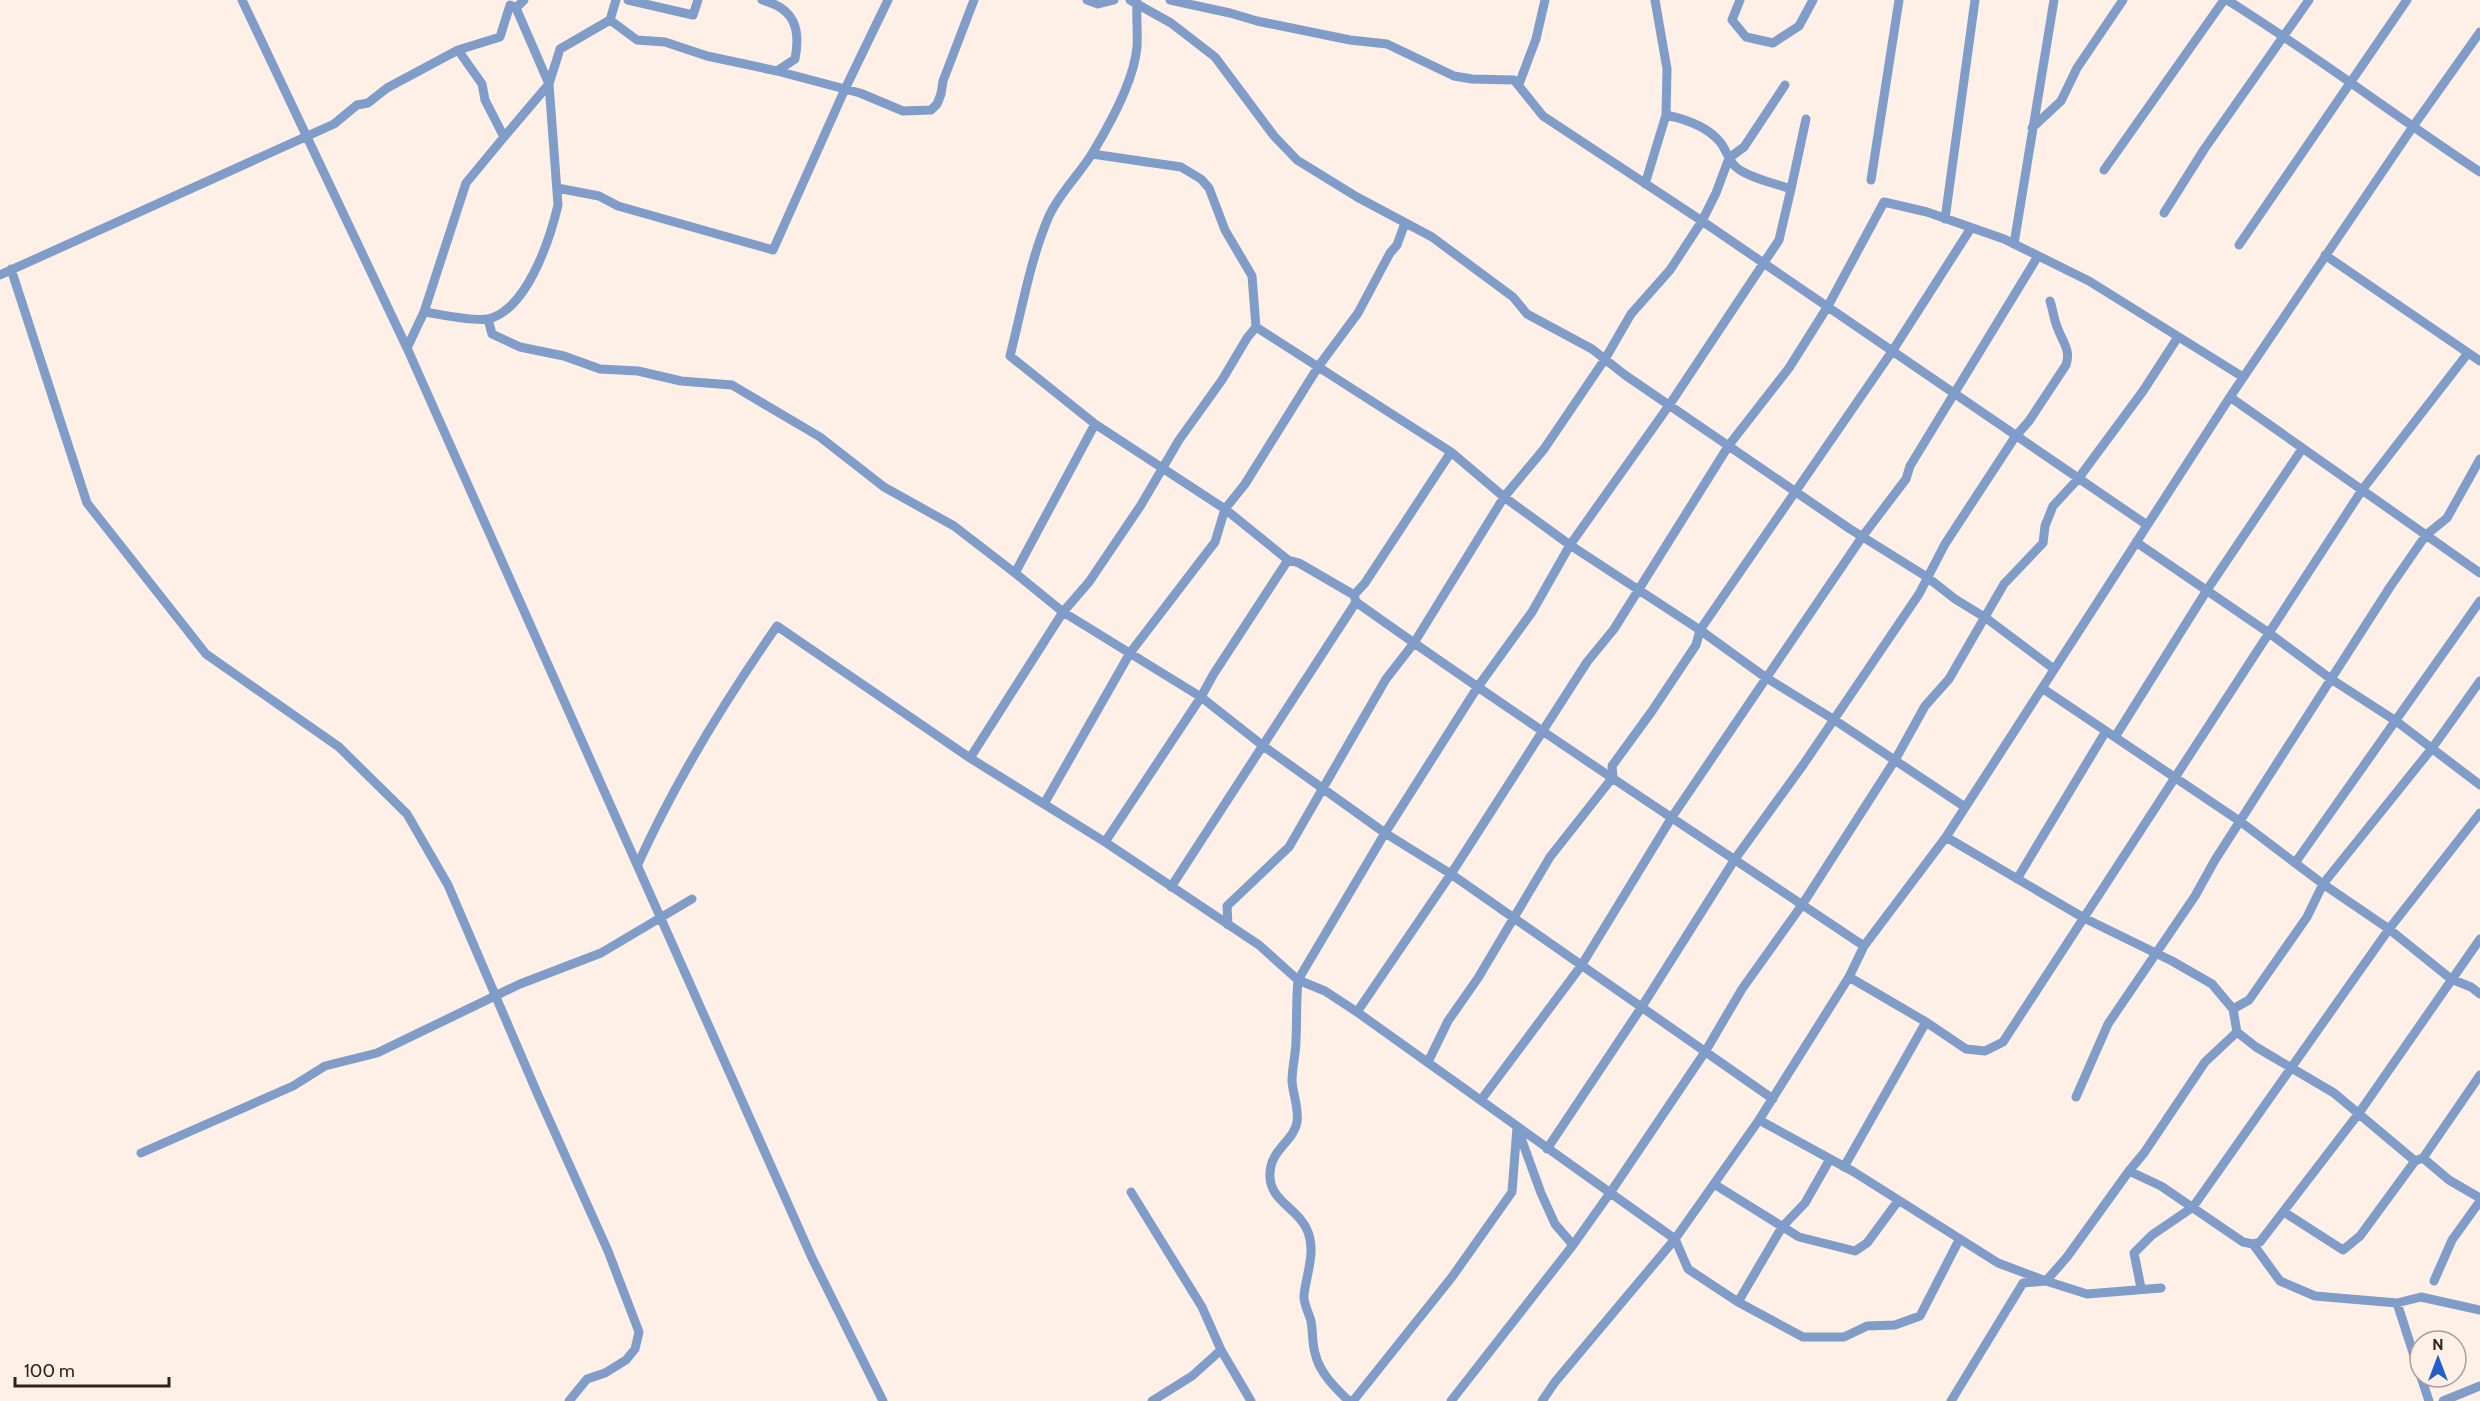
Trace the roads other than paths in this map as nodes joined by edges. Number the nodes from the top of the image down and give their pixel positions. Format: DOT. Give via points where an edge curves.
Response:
graph roads {
  1 [pos="242,0"];
  2 [pos="524,0"];
  3 [pos="616,0"];
  4 [pos="627,0"];
  5 [pos="697,0"];
  6 [pos="762,0"];
  7 [pos="888,0"];
  8 [pos="974,0"];
  9 [pos="1087,0"];
  10 [pos="1114,0"];
  11 [pos="1170,0"];
  12 [pos="1545,0"];
  13 [pos="1655,0"];
  14 [pos="1740,0"];
  15 [pos="1813,0"];
  16 [pos="1899,0"];
  17 [pos="1975,0"];
  18 [pos="2054,0"];
  19 [pos="2124,0"];
  20 [pos="2225,0"];
  21 [pos="2309,0"];
  22 [pos="2407,0"];
  23 [pos="1138,1"];
  24 [pos="513,5"];
  25 [pos="610,20"];
  26 [pos="2480,32"];
  27 [pos="2285,36"];
  28 [pos="458,50"];
  29 [pos="777,71"];
  30 [pos="2350,83"];
  31 [pos="549,84"];
  32 [pos="1519,84"];
  33 [pos="1785,85"];
  34 [pos="845,89"];
  35 [pos="1666,115"];
  36 [pos="1806,119"];
  37 [pos="2032,128"];
  38 [pos="2412,128"];
  39 [pos="306,137"];
  40 [pos="504,137"];
  41 [pos="1092,154"];
  42 [pos="1729,158"];
  43 [pos="2104,170"];
  44 [pos="2480,172"];
  45 [pos="1871,180"];
  46 [pos="1645,183"];
  47 [pos="557,188"];
  48 [pos="1791,189"];
  49 [pos="2164,213"];
  50 [pos="1945,219"];
  51 [pos="1702,221"];
  52 [pos="1406,223"];
  53 [pos="1971,228"];
  54 [pos="2014,244"];
  55 [pos="2239,245"];
  56 [pos="2325,255"];
  57 [pos="2038,256"];
  58 [pos="1763,262"];
  59 [pos="11,268"];
  60 [pos="0,274"];
  61 [pos="2050,301"];
  62 [pos="1828,306"];
  63 [pos="424,312"];
  64 [pos="488,318"];
  65 [pos="1256,327"];
  66 [pos="2178,337"];
  67 [pos="407,348"];
  68 [pos="1893,350"];
  69 [pos="2468,353"];
  70 [pos="1605,359"];
  71 [pos="2480,362"];
  72 [pos="1318,368"];
  73 [pos="2243,377"];
  74 [pos="1953,393"];
  75 [pos="2230,397"];
  76 [pos="1670,404"];
  77 [pos="1095,424"];
  78 [pos="2015,437"];
  79 [pos="1729,445"];
  80 [pos="2302,449"];
  81 [pos="1451,452"];
  82 [pos="2480,459"];
  83 [pos="1163,469"];
  84 [pos="2078,479"];
  85 [pos="2362,490"];
  86 [pos="1796,491"];
  87 [pos="1504,498"];
  88 [pos="1225,509"];
  89 [pos="2147,525"];
  90 [pos="2426,535"];
  91 [pos="1862,537"];
  92 [pos="2136,542"];
  93 [pos="1570,545"];
  94 [pos="1288,560"];
  95 [pos="1015,573"];
  96 [pos="2480,573"];
  97 [pos="1927,577"];
  98 [pos="1639,590"];
  99 [pos="2207,590"];
  100 [pos="1355,598"];
  101 [pos="2480,600"];
  102 [pos="1063,612"];
  103 [pos="1986,618"];
  104 [pos="1700,630"];
  105 [pos="2269,633"];
  106 [pos="1414,643"];
  107 [pos="1130,653"];
  108 [pos="2054,669"];
  109 [pos="1765,677"];
  110 [pos="2331,679"];
  111 [pos="2480,681"];
  112 [pos="1477,688"];
  113 [pos="2042,688"];
  114 [pos="1201,697"];
  115 [pos="1833,719"];
  116 [pos="2396,721"];
  117 [pos="1544,730"];
  118 [pos="2106,731"];
  119 [pos="2115,737"];
  120 [pos="1262,745"];
  121 [pos="2433,747"];
  122 [pos="970,758"];
  123 [pos="1895,760"];
  124 [pos="1613,777"];
  125 [pos="2175,777"];
  126 [pos="2480,785"];
  127 [pos="1323,789"];
  128 [pos="1044,804"];
  129 [pos="1965,807"];
  130 [pos="2480,813"];
  131 [pos="1672,817"];
  132 [pos="2241,822"];
  133 [pos="1385,833"];
  134 [pos="1946,837"];
  135 [pos="1105,842"];
  136 [pos="1735,859"];
  137 [pos="2295,863"];
  138 [pos="638,864"];
  139 [pos="1451,874"];
  140 [pos="2017,879"];
  141 [pos="2323,884"];
  142 [pos="1171,887"];
  143 [pos="692,899"];
  144 [pos="1802,905"];
  145 [pos="661,917"];
  146 [pos="2084,918"];
  147 [pos="1513,919"];
  148 [pos="1228,925"];
  149 [pos="2389,929"];
  150 [pos="2480,939"];
  151 [pos="1864,946"];
  152 [pos="2156,953"];
  153 [pos="1581,966"];
  154 [pos="1849,977"];
  155 [pos="2451,979"];
  156 [pos="1298,981"];
  157 [pos="2480,994"];
  158 [pos="495,996"];
  159 [pos="1641,1008"];
  160 [pos="2233,1009"];
  161 [pos="1357,1012"];
  162 [pos="1926,1022"];
  163 [pos="2237,1032"];
  164 [pos="1705,1052"];
  165 [pos="1428,1062"];
  166 [pos="2291,1067"];
  167 [pos="2480,1075"];
  168 [pos="2076,1097"];
  169 [pos="1773,1099"];
  170 [pos="1480,1100"];
  171 [pos="2359,1113"];
  172 [pos="1759,1120"];
  173 [pos="1517,1127"];
  174 [pos="1547,1149"];
  175 [pos="141,1154"];
  176 [pos="1830,1159"];
  177 [pos="2419,1159"];
  178 [pos="1844,1167"];
  179 [pos="2129,1171"];
  180 [pos="1714,1184"];
  181 [pos="1131,1192"];
  182 [pos="1610,1193"];
  183 [pos="2480,1199"];
  184 [pos="1898,1201"];
  185 [pos="2193,1207"];
  186 [pos="2284,1212"];
  187 [pos="1782,1227"];
  188 [pos="1675,1239"];
  189 [pos="1959,1240"];
  190 [pos="2253,1244"];
  191 [pos="1573,1245"];
  192 [pos="2046,1281"];
  193 [pos="2434,1281"];
  194 [pos="2141,1288"];
  195 [pos="2161,1288"];
  196 [pos="1738,1302"];
  197 [pos="2397,1303"];
  198 [pos="2480,1310"];
  199 [pos="2408,1338"];
  200 [pos="1221,1350"];
  201 [pos="2480,1386"];
  202 [pos="569,1401"];
  203 [pos="883,1401"];
  204 [pos="1152,1401"];
  205 [pos="1251,1401"];
  206 [pos="1351,1401"];
  207 [pos="1451,1401"];
  208 [pos="1542,1401"];
  209 [pos="1951,1401"];
  210 [pos="2443,1401"];
  1 -- 39 [label="street"];
  2 -- 24 [label="street"];
  3 -- 25 [label="street"];
  4 -- 5 [label="street" via="693,15"];
  6 -- 29 [label="street" via="775,3 793,18 797,30 795,59"];
  7 -- 34 [label="street"];
  8 -- 34 [label="street" via="941,94 931,110 903,111"];
  9 -- 10 [label="street" via="1098,4"];
  11 -- 32 [label="street" via="1350,40 1387,44 1454,76 1509,79"];
  12 -- 32 [label="street"];
  13 -- 35 [label="street" via="1667,69"];
  14 -- 15 [label="street" via="1732,20 1746,37 1773,43 1799,26"];
  16 -- 45 [label="street"];
  17 -- 50 [label="street"];
  18 -- 37 [label="street"];
  19 -- 37 [label="street" via="2077,68 2061,101"];
  20 -- 27 [label="street"];
  20 -- 43 [label="street"];
  21 -- 27 [label="street"];
  22 -- 30 [label="street"];
  23 -- 41 [label="street" via="1137,48 1130,74"];
  23 -- 52 [label="street" via="1215,57 1274,136 1297,160"];
  24 -- 28 [label="street" via="500,37"];
  24 -- 31 [label="street"];
  25 -- 29 [label="street" via="636,40 665,42 707,56"];
  25 -- 31 [label="street" via="560,49"];
  26 -- 38 [label="street"];
  27 -- 30 [label="street"];
  27 -- 49 [label="street"];
  28 -- 39 [label="street"];
  28 -- 40 [label="street" via="482,84 485,100"];
  29 -- 34 [label="street"];
  30 -- 38 [label="street"];
  30 -- 55 [label="street"];
  31 -- 40 [label="street"];
  31 -- 47 [label="street"];
  32 -- 46 [label="street" via="1543,116"];
  33 -- 42 [label="street" via="1752,137"];
  34 -- 47 [label="street" via="773,250 618,206 599,196"];
  35 -- 42 [label="street" via="1702,128 1719,141"];
  35 -- 46 [label="street"];
  36 -- 48 [label="street"];
  37 -- 54 [label="street"];
  38 -- 44 [label="street"];
  38 -- 56 [label="street"];
  39 -- 59 [label="street"];
  39 -- 67 [label="street"];
  40 -- 63 [label="street" via="466,183"];
  41 -- 65 [label="street" via="1181,167 1201,179 1252,276"];
  41 -- 77 [label="street" via="1050,214 1036,249 1010,356"];
  42 -- 48 [label="street" via="1744,172"];
  42 -- 51 [label="street"];
  46 -- 51 [label="street"];
  47 -- 64 [label="street" via="554,222 526,287 511,306"];
  48 -- 58 [label="street" via="1779,240"];
  50 -- 53 [label="street"];
  50 -- 62 [label="street" via="1884,202"];
  51 -- 58 [label="street"];
  51 -- 70 [label="street" via="1670,270 1632,314"];
  52 -- 70 [label="street" via="1432,237 1513,297 1527,314"];
  52 -- 72 [label="street" via="1358,313"];
  53 -- 54 [label="street"];
  53 -- 68 [label="street"];
  54 -- 57 [label="street"];
  56 -- 69 [label="street"];
  56 -- 73 [label="street"];
  57 -- 66 [label="street" via="2088,281"];
  57 -- 74 [label="street"];
  58 -- 62 [label="street"];
  58 -- 76 [label="street"];
  59 -- 60 [label="street"];
  59 -- 158 [label="street" via="87,503 206,654 339,747 407,813 448,885"];
  61 -- 78 [label="street" via="2068,358"];
  62 -- 68 [label="street"];
  62 -- 79 [label="street" via="1789,368"];
  63 -- 64 [label="street"];
  63 -- 67 [label="street"];
  64 -- 95 [label="street" via="492,334 520,347 600,369 638,370 681,381 732,385 820,436 884,487 954,526"];
  65 -- 72 [label="street"];
  65 -- 83 [label="street"];
  66 -- 73 [label="street"];
  66 -- 84 [label="street"];
  67 -- 138 [label="street"];
  68 -- 74 [label="street"];
  68 -- 86 [label="street"];
  69 -- 71 [label="street"];
  69 -- 85 [label="street"];
  70 -- 76 [label="street"];
  70 -- 87 [label="street" via="1544,449"];
  72 -- 81 [label="street"];
  72 -- 88 [label="street"];
  73 -- 75 [label="street"];
  74 -- 78 [label="street"];
  74 -- 91 [label="street" via="1906,479"];
  75 -- 80 [label="street"];
  75 -- 89 [label="street"];
  76 -- 79 [label="street"];
  76 -- 93 [label="street"];
  77 -- 83 [label="street"];
  77 -- 95 [label="street"];
  78 -- 84 [label="street"];
  78 -- 97 [label="street"];
  79 -- 86 [label="street"];
  79 -- 98 [label="street"];
  80 -- 85 [label="street"];
  80 -- 99 [label="street"];
  81 -- 87 [label="street"];
  81 -- 100 [label="street"];
  82 -- 90 [label="street" via="2447,518"];
  83 -- 88 [label="street"];
  83 -- 102 [label="street" via="1089,582"];
  84 -- 89 [label="street"];
  84 -- 103 [label="street" via="2053,506 2043,543 2004,584"];
  85 -- 90 [label="street"];
  85 -- 105 [label="street"];
  86 -- 91 [label="street"];
  86 -- 104 [label="street"];
  87 -- 93 [label="street"];
  87 -- 106 [label="street"];
  88 -- 94 [label="street"];
  88 -- 107 [label="street" via="1215,543"];
  89 -- 92 [label="street"];
  90 -- 96 [label="street"];
  90 -- 110 [label="street"];
  91 -- 97 [label="street"];
  91 -- 109 [label="street"];
  92 -- 99 [label="street"];
  92 -- 108 [label="street"];
  93 -- 98 [label="street"];
  93 -- 112 [label="street" via="1532,612"];
  94 -- 100 [label="street"];
  94 -- 114 [label="street"];
  95 -- 102 [label="street"];
  97 -- 103 [label="street"];
  97 -- 115 [label="street"];
  98 -- 104 [label="street"];
  98 -- 117 [label="street"];
  99 -- 105 [label="street"];
  99 -- 119 [label="street"];
  100 -- 106 [label="street"];
  100 -- 120 [label="street"];
  101 -- 116 [label="street"];
  102 -- 107 [label="street"];
  102 -- 122 [label="street"];
  103 -- 108 [label="street"];
  103 -- 123 [label="street" via="1949,678 1925,706"];
  104 -- 109 [label="street"];
  104 -- 124 [label="street" via="1696,645 1612,766"];
  105 -- 110 [label="street"];
  105 -- 125 [label="street"];
  106 -- 112 [label="street"];
  106 -- 127 [label="street" via="1386,679"];
  107 -- 114 [label="street"];
  107 -- 128 [label="street"];
  108 -- 113 [label="street"];
  109 -- 115 [label="street"];
  109 -- 131 [label="street"];
  110 -- 116 [label="street"];
  110 -- 132 [label="street"];
  111 -- 121 [label="street"];
  112 -- 117 [label="street"];
  112 -- 133 [label="street"];
  113 -- 118 [label="street"];
  113 -- 129 [label="street"];
  114 -- 120 [label="street"];
  114 -- 135 [label="street"];
  115 -- 123 [label="street"];
  115 -- 136 [label="street"];
  116 -- 121 [label="street"];
  116 -- 137 [label="street"];
  117 -- 124 [label="street"];
  117 -- 139 [label="street"];
  118 -- 119 [label="street"];
  118 -- 140 [label="street"];
  119 -- 125 [label="street"];
  120 -- 127 [label="street"];
  120 -- 142 [label="street"];
  121 -- 126 [label="street"];
  121 -- 141 [label="street"];
  122 -- 128 [label="street"];
  122 -- 138 [label="street" via="777,626 692,759"];
  123 -- 129 [label="street"];
  123 -- 144 [label="street"];
  124 -- 131 [label="street"];
  124 -- 147 [label="street" via="1550,857"];
  125 -- 132 [label="street"];
  125 -- 146 [label="street"];
  127 -- 133 [label="street"];
  127 -- 148 [label="street" via="1289,847 1227,906"];
  128 -- 135 [label="street"];
  129 -- 134 [label="street"];
  130 -- 149 [label="street"];
  131 -- 136 [label="street"];
  131 -- 153 [label="street"];
  132 -- 137 [label="street"];
  132 -- 152 [label="street"];
  133 -- 139 [label="street"];
  133 -- 156 [label="street"];
  134 -- 140 [label="street"];
  134 -- 151 [label="street"];
  135 -- 142 [label="street"];
  136 -- 144 [label="street"];
  136 -- 159 [label="street"];
  137 -- 141 [label="street"];
  138 -- 145 [label="street"];
  139 -- 147 [label="street"];
  139 -- 161 [label="street"];
  140 -- 146 [label="street"];
  141 -- 149 [label="street"];
  141 -- 160 [label="street" via="2307,917 2249,1000"];
  142 -- 148 [label="street"];
  143 -- 145 [label="street"];
  144 -- 151 [label="street"];
  144 -- 164 [label="street" via="1742,989"];
  145 -- 158 [label="street" via="601,953"];
  145 -- 203 [label="street" via="812,1258"];
  146 -- 152 [label="street"];
  146 -- 162 [label="street" via="2003,1042 1984,1051 1966,1049"];
  147 -- 153 [label="street"];
  147 -- 165 [label="street" via="1448,1021"];
  148 -- 156 [label="street" via="1272,955"];
  149 -- 155 [label="street"];
  149 -- 166 [label="street"];
  150 -- 155 [label="street"];
  151 -- 154 [label="street"];
  152 -- 160 [label="street" via="2212,984"];
  152 -- 168 [label="street" via="2108,1024"];
  153 -- 159 [label="street"];
  153 -- 170 [label="street"];
  154 -- 162 [label="street"];
  154 -- 169 [label="street"];
  155 -- 157 [label="street"];
  155 -- 171 [label="street"];
  156 -- 161 [label="street"];
  156 -- 206 [label="street" via="1292,1081 1298,1120 1275,1153 1271,1184 1274,1195 1309,1233 1310,1270 1303,1299 1311,1321 1315,1355 1328,1380"];
  158 -- 175 [label="street" via="377,1053 325,1066 293,1086"];
  158 -- 202 [label="street" via="608,1251 639,1332 635,1349 626,1360 587,1380"];
  159 -- 164 [label="street"];
  159 -- 174 [label="street"];
  160 -- 163 [label="street"];
  161 -- 165 [label="street"];
  162 -- 178 [label="street"];
  163 -- 166 [label="street"];
  163 -- 179 [label="street" via="2205,1062"];
  164 -- 169 [label="street"];
  164 -- 182 [label="street"];
  165 -- 170 [label="street"];
  166 -- 171 [label="street"];
  166 -- 185 [label="street"];
  167 -- 177 [label="street"];
  169 -- 172 [label="street"];
  170 -- 173 [label="street"];
  171 -- 177 [label="street"];
  171 -- 186 [label="street"];
  172 -- 176 [label="street"];
  172 -- 180 [label="street"];
  173 -- 174 [label="street"];
  173 -- 191 [label="street" via="1555,1224"];
  173 -- 206 [label="street" via="1512,1192 1452,1277"];
  174 -- 182 [label="street"];
  176 -- 178 [label="street"];
  176 -- 187 [label="street" via="1805,1203"];
  177 -- 183 [label="street"];
  177 -- 186 [label="street" via="2360,1236 2343,1250"];
  178 -- 184 [label="street"];
  179 -- 185 [label="street"];
  179 -- 192 [label="street"];
  180 -- 187 [label="street"];
  180 -- 188 [label="street"];
  181 -- 200 [label="street" via="1202,1307"];
  182 -- 188 [label="street"];
  182 -- 191 [label="street"];
  183 -- 193 [label="street" via="2452,1240"];
  184 -- 187 [label="street" via="1867,1244 1855,1251 1799,1237"];
  184 -- 189 [label="street"];
  185 -- 190 [label="street" via="2243,1242"];
  185 -- 194 [label="street" via="2152,1235 2134,1253"];
  186 -- 190 [label="street" via="2260,1242"];
  187 -- 196 [label="street"];
  188 -- 196 [label="street" via="1688,1269"];
  188 -- 208 [label="street"];
  189 -- 192 [label="street" via="1998,1263"];
  189 -- 196 [label="street" via="1920,1316 1894,1324 1867,1326 1844,1336 1803,1337"];
  190 -- 197 [label="street" via="2280,1281 2315,1296"];
  191 -- 207 [label="street"];
  192 -- 194 [label="street" via="2087,1294"];
  192 -- 209 [label="street" via="2024,1283"];
  194 -- 195 [label="street"];
  197 -- 198 [label="street" via="2421,1297"];
  197 -- 199 [label="street"];
  200 -- 204 [label="street" via="1192,1376"];
  200 -- 205 [label="street"];
  201 -- 210 [label="street"];
}
